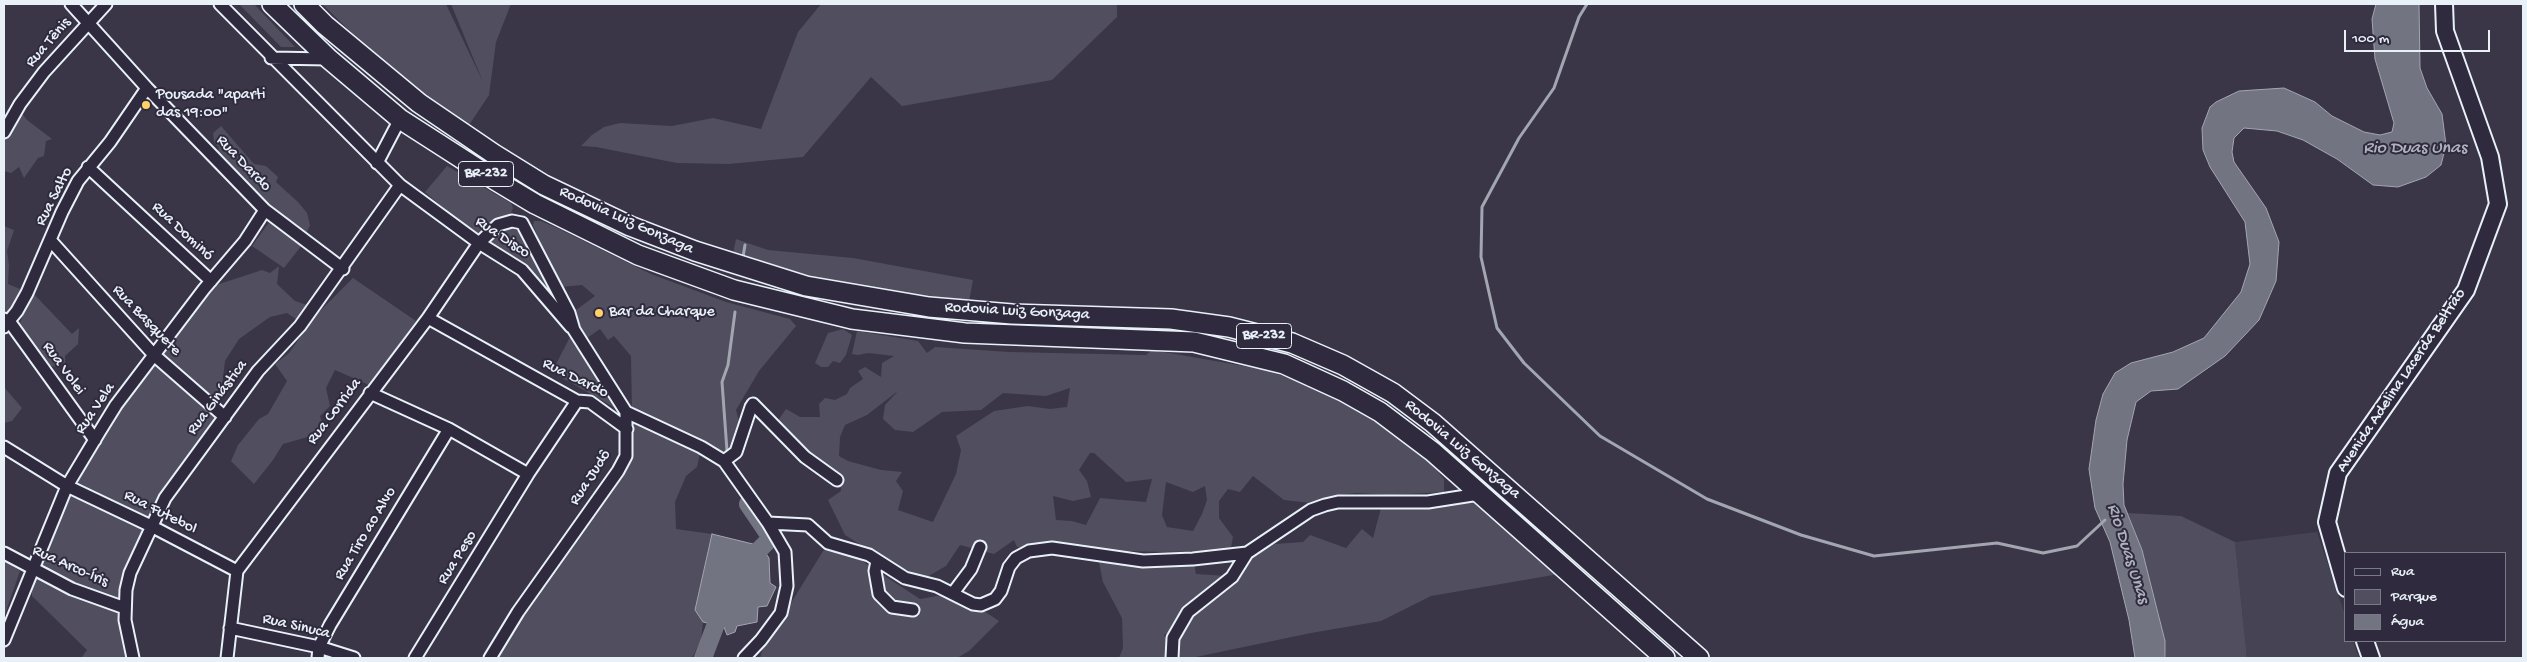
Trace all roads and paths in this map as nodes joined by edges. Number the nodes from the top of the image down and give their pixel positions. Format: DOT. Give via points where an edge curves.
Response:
graph roads {
  1 [pos="70,4"];
  2 [pos="106,4"];
  3 [pos="220,4"];
  4 [pos="272,4"];
  5 [pos="304,4"];
  6 [pos="2444,4"];
  7 [pos="90,22"];
  8 [pos="271,58"];
  9 [pos="329,59"];
  10 [pos="147,88"];
  11 [pos="400,119"];
  12 [pos="4,132"];
  13 [pos="377,163"];
  14 [pos="88,167"];
  15 [pos="400,185"];
  16 [pos="535,204"];
  17 [pos="265,210"];
  18 [pos="522,223"];
  19 [pos="51,241"];
  20 [pos="479,243"];
  21 [pos="343,269"];
  22 [pos="210,281"];
  23 [pos="428,318"];
  24 [pos="6,322"];
  25 [pos="574,330"];
  26 [pos="154,355"];
  27 [pos="370,393"];
  28 [pos="577,401"];
  29 [pos="626,412"];
  30 [pos="225,417"];
  31 [pos="449,429"];
  32 [pos="628,429"];
  33 [pos="95,440"];
  34 [pos="4,447"];
  35 [pos="724,462"];
  36 [pos="528,474"];
  37 [pos="837,480"];
  38 [pos="68,486"];
  39 [pos="1479,494"];
  40 [pos="768,522"];
  41 [pos="151,526"];
  42 [pos="980,547"];
  43 [pos="4,553"];
  44 [pos="1247,553"];
  45 [pos="877,561"];
  46 [pos="32,570"];
  47 [pos="237,571"];
  48 [pos="2344,581"];
  49 [pos="953,592"];
  50 [pos="125,608"];
  51 [pos="913,610"];
  52 [pos="230,628"];
  53 [pos="1641,637"];
  54 [pos="4,640"];
  55 [pos="2365,642"];
  56 [pos="318,653"];
  57 [pos="133,658"];
  58 [pos="227,658"];
  59 [pos="354,658"];
  60 [pos="415,658"];
  61 [pos="490,658"];
  62 [pos="744,658"];
  63 [pos="1172,658"];
  64 [pos="1650,658"];
  65 [pos="1665,658"];
  66 [pos="1699,658"];
  67 [pos="2371,658"];
  1 -- 7 [label="street, Rua Dardo"];
  2 -- 7 [label="street, Rua Tênis"];
  3 -- 8 [label="street, Rua Disco"];
  4 -- 9 [label="highway, Rodovia Luiz Gonzaga / BR-232"];
  5 -- 66 [label="highway, Rodovia Luiz Gonzaga / BR-232" via="419,103 494,154 544,185 630,226 695,251 806,286 920,306 1012,314 1171,319 1229,327 1292,343 1343,365 1393,393 1440,428"];
  6 -- 48 [label="main road, Avenida Adelina Lacerda Beltrão" via="2446,31 2490,157 2498,204 2466,290 2338,473 2328,522"];
  7 -- 10 [label="street, Rua Dardo"];
  7 -- 12 [label="street, Rua Tênis" via="44,72"];
  8 -- 9 [label="street"];
  8 -- 13 [label="street, Rua Disco"];
  9 -- 11 [label="highway, Rodovia Luiz Gonzaga / BR-232"];
  10 -- 14 [label="street, Rua Salto" via="110,142"];
  10 -- 17 [label="street, Rua Dardo"];
  11 -- 13 [label="street"];
  11 -- 16 [label="highway, Rodovia Luiz Gonzaga / BR-232"];
  13 -- 15 [label="street, Rua Disco"];
  14 -- 19 [label="street, Rua Salto" via="70,194"];
  14 -- 22 [label="street, Rua Dominó"];
  15 -- 20 [label="street, Rua Disco"];
  15 -- 21 [label="street, Rua Ginástica"];
  16 -- 18 [label="street"];
  16 -- 39 [label="highway, Rodovia Luiz Gonzaga / BR-232" via="638,255 734,290 852,319 965,333 1194,342 1284,364 1380,412 1433,452"];
  17 -- 21 [label="street, Rua Dardo"];
  17 -- 22 [label="street, Rua Dominó"];
  18 -- 20 [label="street, Rua Corrida" via="512,221 498,225"];
  18 -- 25 [label="street, Rua Judô"];
  19 -- 24 [label="street, Rua Salto" via="27,294"];
  19 -- 26 [label="street, Rua Basquete"];
  20 -- 23 [label="street, Rua Corrida"];
  20 -- 25 [label="street, Rua Disco" via="522,270"];
  21 -- 30 [label="street, Rua Ginástica" via="300,326 258,371"];
  22 -- 26 [label="street, Rua Vela"];
  23 -- 27 [label="street, Rua Corrida"];
  23 -- 28 [label="street, Rua Dardo"];
  24 -- 33 [label="street, Rua Volei"];
  25 -- 29 [label="street, Rua Judô"];
  26 -- 30 [label="street, Rua Basquete"];
  26 -- 33 [label="street, Rua Vela" via="116,405"];
  27 -- 31 [label="street"];
  27 -- 47 [label="street, Rua Corrida"];
  28 -- 32 [label="street, Rua Dardo" via="590,402"];
  28 -- 36 [label="street, Rua Peso"];
  29 -- 32 [label="street, Rua Judô"];
  29 -- 35 [label="street" via="701,447"];
  30 -- 41 [label="street, Rua Ginástica" via="178,478"];
  31 -- 36 [label="street"];
  31 -- 56 [label="street, Rua Tiro ao Alvo" via="358,578"];
  32 -- 61 [label="street, Rua Judô" via="626,456 618,471 518,612"];
  33 -- 38 [label="street, Rua Vela"];
  34 -- 38 [label="street"];
  35 -- 37 [label="street" via="736,452 753,404 806,457"];
  35 -- 40 [label="street"];
  36 -- 60 [label="street, Rua Peso"];
  38 -- 41 [label="street, Rua Futebol"];
  38 -- 46 [label="street, Rua Vela"];
  39 -- 44 [label="street" via="1428,502 1338,502 1325,505 1311,510"];
  39 -- 53 [label="highway, Rodovia Luiz Gonzaga / BR-232"];
  40 -- 45 [label="street" via="808,525 828,543 869,555"];
  40 -- 62 [label="street" via="785,552 787,586 781,613"];
  41 -- 47 [label="street, Rua Futebol"];
  41 -- 50 [label="street, Rua Ginástica" via="130,573"];
  42 -- 49 [label="street" via="971,569"];
  43 -- 46 [label="street, Rua Arco-Íris"];
  44 -- 49 [label="street" via="1143,561 1040,549 1016,558 995,599 980,605 973,604"];
  44 -- 63 [label="street" via="1232,577 1188,612 1173,638"];
  45 -- 49 [label="street" via="905,578"];
  45 -- 51 [label="street" via="875,571 879,594 892,607"];
  46 -- 50 [label="street, Rua Arco-Íris"];
  46 -- 54 [label="street, Rua Vela"];
  47 -- 52 [label="street, Rua Corrida"];
  50 -- 57 [label="street, Rua Ginástica"];
  52 -- 56 [label="street, Rua Sinuca"];
  52 -- 58 [label="street, Rua Corrida"];
  53 -- 64 [label="street"];
  53 -- 65 [label="highway, Rodovia Luiz Gonzaga / BR-232"];
  55 -- 67 [label="main road"];
  56 -- 59 [label="street, Rua Sinuca"];
}
